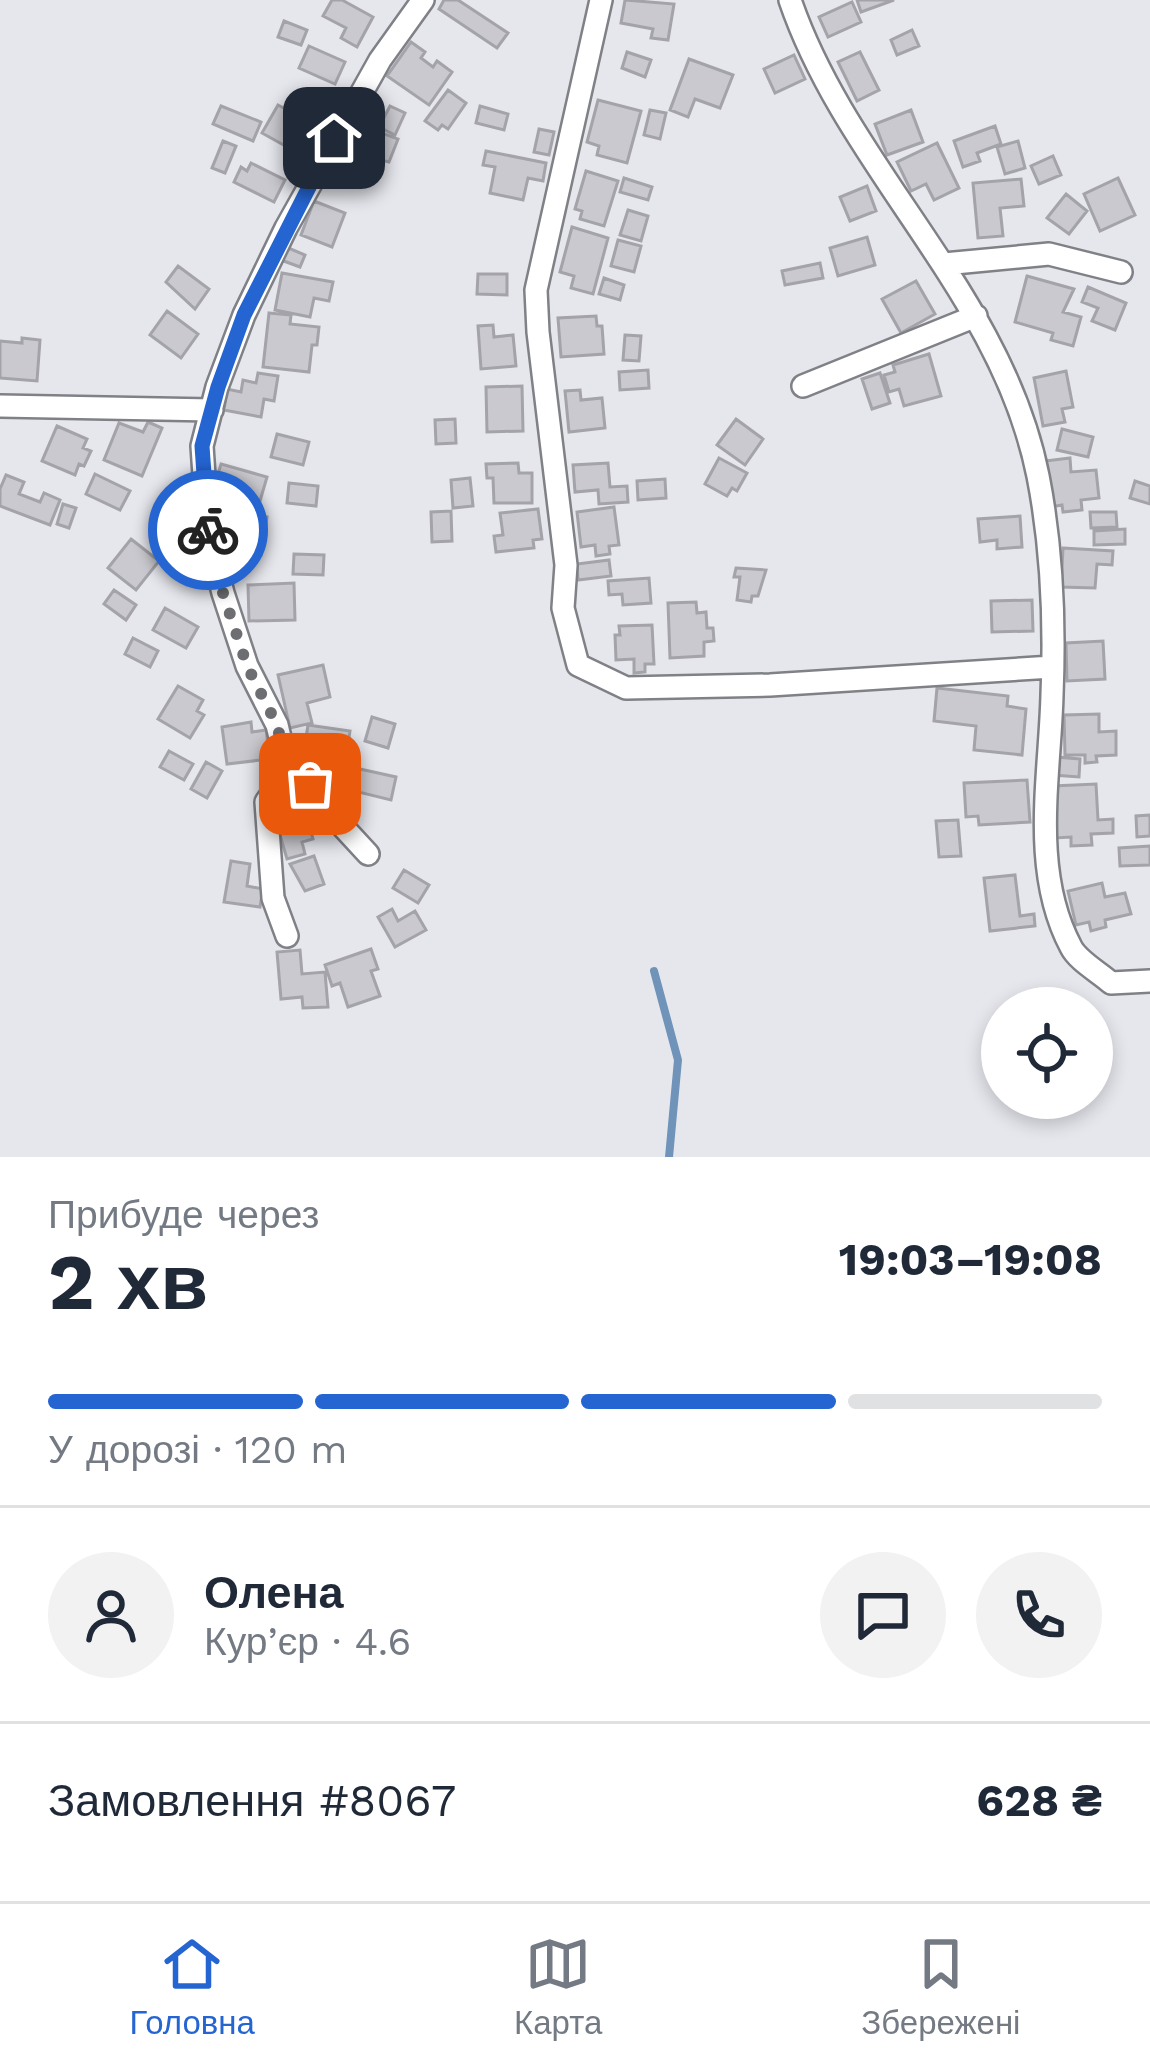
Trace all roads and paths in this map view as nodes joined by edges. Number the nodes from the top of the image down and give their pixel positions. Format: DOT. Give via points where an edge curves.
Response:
graph roads {
  1 [pos="423,0"];
  2 [pos="601,0"];
  3 [pos="790,0"];
  4 [pos="944,265"];
  5 [pos="1121,272"];
  6 [pos="976,316"];
  7 [pos="803,386"];
  8 [pos="0,406"];
  9 [pos="212,410"];
  10 [pos="1052,667"];
  11 [pos="288,770"];
  12 [pos="368,854"];
  13 [pos="287,936"];
  14 [pos="1150,981"];
  1 -- 9 [label="street" via="286,228 244,315"];
  2 -- 10 [label="street" via="536,290 566,565 563,608 578,665 626,688"];
  3 -- 4 [label="street" via="839,102"];
  4 -- 5 [label="street" via="1049,254"];
  4 -- 6 [label="street"];
  6 -- 7 [label="street"];
  6 -- 10 [label="street" via="1022,417 1038,477"];
  8 -- 9 [label="street"];
  9 -- 11 [label="street" via="202,446 208,534"];
  10 -- 14 [label="street" via="1044,826 1055,906 1072,951 1111,982"];
  11 -- 12 [label="street" via="331,797"];
  11 -- 13 [label="street" via="266,802 273,898"];
}
